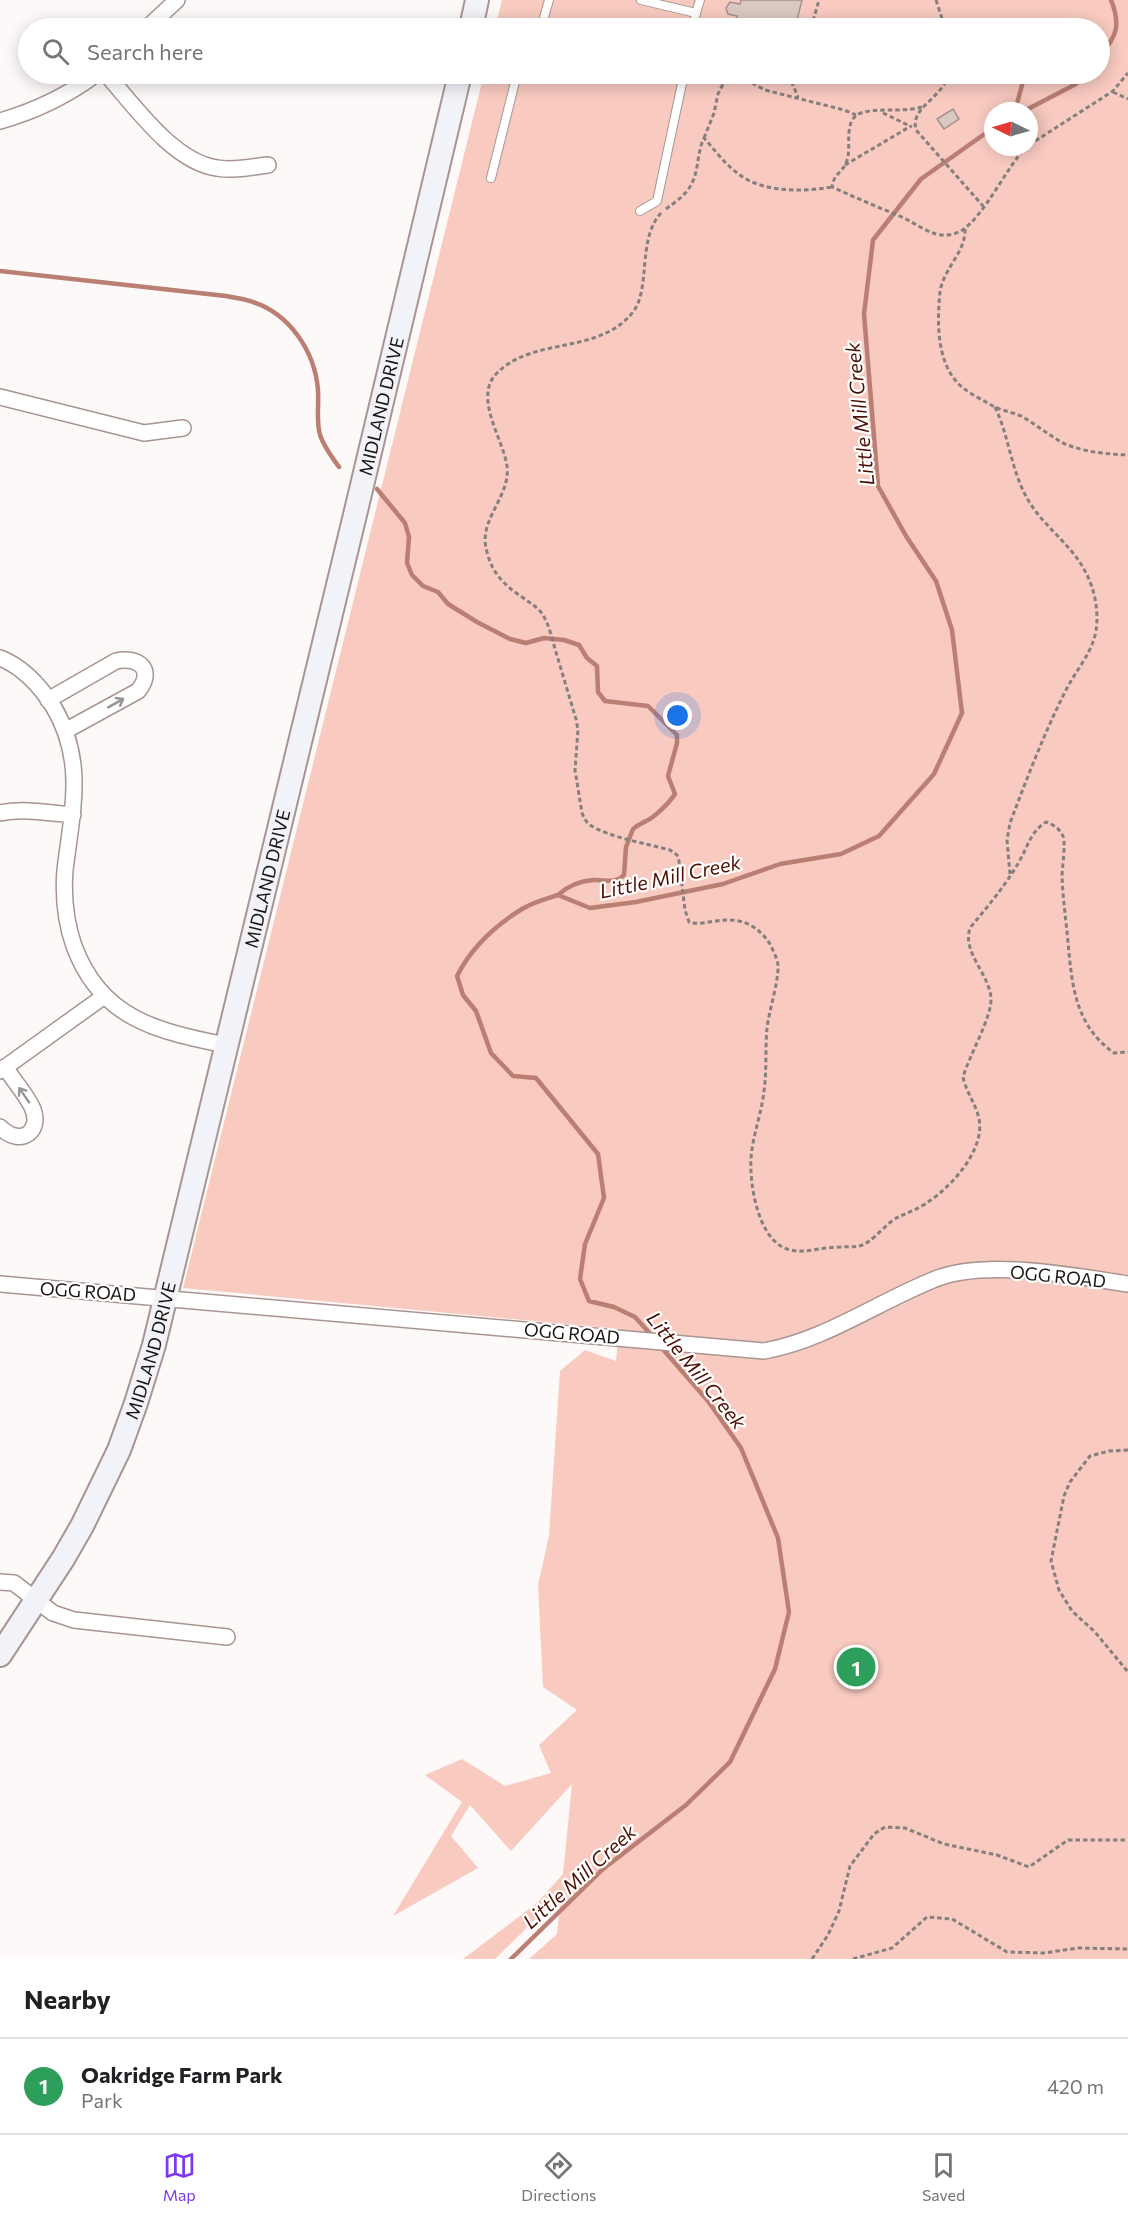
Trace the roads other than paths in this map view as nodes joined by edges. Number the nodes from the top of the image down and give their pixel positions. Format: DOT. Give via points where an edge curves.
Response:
graph roads {
  1 [pos="177,0"];
  2 [pos="477,0"];
  3 [pos="549,0"];
  4 [pos="641,0"];
  5 [pos="700,0"];
  6 [pos="696,13"];
  7 [pos="158,18"];
  8 [pos="473,18"];
  9 [pos="544,18"];
  10 [pos="695,18"];
  11 [pos="83,84"];
  12 [pos="115,84"];
  13 [pos="458,84"];
  14 [pos="514,84"];
  15 [pos="682,84"];
  16 [pos="0,121"];
  17 [pos="268,165"];
  18 [pos="491,178"];
  19 [pos="640,211"];
  20 [pos="0,397"];
  21 [pos="183,428"];
  22 [pos="0,658"];
  23 [pos="48,700"];
  24 [pos="65,731"];
  25 [pos="0,813"];
  26 [pos="73,815"];
  27 [pos="103,997"];
  28 [pos="225,1045"];
  29 [pos="2,1069"];
  30 [pos="0,1127"];
  31 [pos="0,1284"];
  32 [pos="1128,1284"];
  33 [pos="166,1297"];
  34 [pos="0,1582"];
  35 [pos="36,1600"];
  36 [pos="227,1637"];
  37 [pos="0,1655"];
  1 -- 7 [label="street"];
  2 -- 8 [label="main road"];
  3 -- 9 [label="lane"];
  4 -- 6 [label="lane"];
  5 -- 6 [label="lane"];
  6 -- 10 [label="lane"];
  11 -- 16 [label="street" via="51,102"];
  12 -- 17 [label="street" via="178,152 196,163 234,169"];
  13 -- 28 [label="main road, MIDLAND DRIVE"];
  14 -- 18 [label="lane"];
  15 -- 19 [label="lane" via="657,201"];
  20 -- 21 [label="street" via="144,433"];
  22 -- 23 [label="street" via="27,674"];
  23 -- 24 [label="street"];
  24 -- 23 [label="street, one-way" via="138,691 144,684 142,666 136,660 116,661"];
  24 -- 26 [label="street" via="74,760"];
  25 -- 26 [label="street"];
  26 -- 27 [label="street" via="65,872 69,932 80,961"];
  27 -- 28 [label="street" via="150,1026"];
  27 -- 29 [label="street"];
  28 -- 33 [label="main road, MIDLAND DRIVE"];
  30 -- 29 [label="street, one-way" via="18,1138 32,1129 34,1119 32,1107"];
  31 -- 33 [label="street, OGG ROAD"];
  32 -- 33 [label="street, OGG ROAD" via="1014,1271 957,1273 934,1279 819,1334 764,1351"];
  33 -- 35 [label="main road, MIDLAND DRIVE" via="119,1450 82,1526"];
  34 -- 35 [label="street" via="14,1583"];
  35 -- 36 [label="street" via="53,1613 74,1620"];
  35 -- 37 [label="main road, MIDLAND DRIVE"];
}
